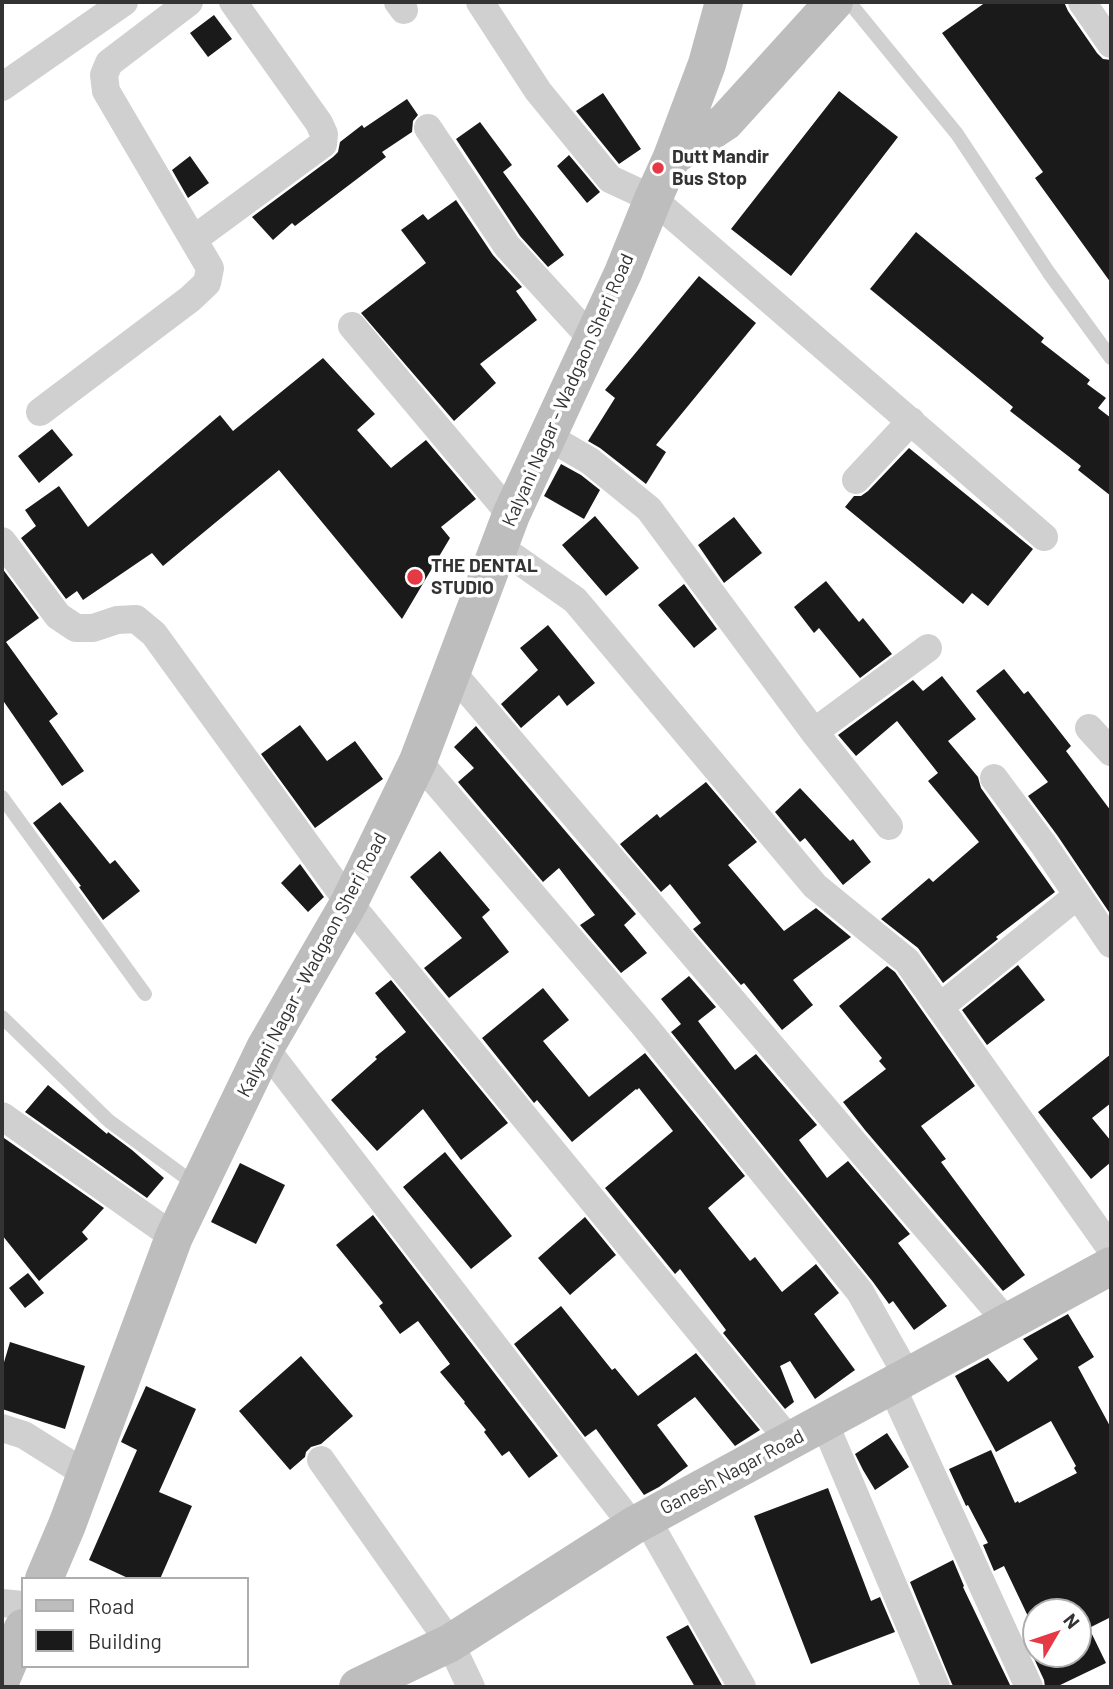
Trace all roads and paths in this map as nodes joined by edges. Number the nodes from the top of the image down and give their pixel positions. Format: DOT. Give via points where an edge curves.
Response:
graph roads {
  1 [pos="124,2"];
  2 [pos="189,2"];
  3 [pos="233,2"];
  4 [pos="480,2"];
  5 [pos="724,2"];
  6 [pos="834,2"];
  7 [pos="849,2"];
  8 [pos="1082,2"];
  9 [pos="1111,44"];
  10 [pos="2,86"];
  11 [pos="428,128"];
  12 [pos="672,157"];
  13 [pos="653,199"];
  14 [pos="194,239"];
  15 [pos="352,326"];
  16 [pos="592,339"];
  17 [pos="1111,358"];
  18 [pos="40,412"];
  19 [pos="911,421"];
  20 [pos="547,436"];
  21 [pos="856,480"];
  22 [pos="504,531"];
  23 [pos="1044,537"];
  24 [pos="2,541"];
  25 [pos="928,648"];
  26 [pos="451,671"];
  27 [pos="1089,728"];
  28 [pos="814,732"];
  29 [pos="1111,752"];
  30 [pos="418,761"];
  31 [pos="994,778"];
  32 [pos="2,797"];
  33 [pos="889,827"];
  34 [pos="1077,895"];
  35 [pos="349,903"];
  36 [pos="1111,944"];
  37 [pos="145,994"];
  38 [pos="940,1007"];
  39 [pos="2,1017"];
  40 [pos="265,1048"];
  41 [pos="2,1116"];
  42 [pos="198,1186"];
  43 [pos="174,1237"];
  44 [pos="1111,1249"];
  45 [pos="1111,1266"];
  46 [pos="1007,1322"];
  47 [pos="899,1381"];
  48 [pos="824,1422"];
  49 [pos="2,1428"];
  50 [pos="790,1441"];
  51 [pos="321,1460"];
  52 [pos="86,1474"];
  53 [pos="639,1522"];
  54 [pos="45,1577"];
  55 [pos="2,1603"];
  56 [pos="21,1605"];
  57 [pos="21,1633"];
  58 [pos="450,1643"];
  59 [pos="2,1677"];
  60 [pos="358,1687"];
  61 [pos="471,1687"];
  62 [pos="742,1687"];
  63 [pos="936,1687"];
  64 [pos="1029,1687"];
  1 -- 10 [label="street"];
  2 -- 14 [label="street" via="108,63 104,75 106,91"];
  3 -- 14 [label="street" via="319,123 323,144"];
  4 -- 13 [label="street" via="538,91 610,179"];
  5 -- 12 [label="street, Kalyani Nagar - Wadgaon Sheri Road" via="707,64"];
  6 -- 12 [label="street" via="725,122"];
  7 -- 17 [label="lane" via="957,134"];
  8 -- 9 [label="street"];
  11 -- 16 [label="street" via="507,246"];
  12 -- 13 [label="street, Kalyani Nagar - Wadgaon Sheri Road"];
  13 -- 16 [label="street, Kalyani Nagar - Wadgaon Sheri Road"];
  13 -- 19 [label="street"];
  14 -- 18 [label="street" via="210,268 207,284"];
  15 -- 22 [label="street"];
  16 -- 20 [label="street, Kalyani Nagar - Wadgaon Sheri Road"];
  19 -- 21 [label="street"];
  19 -- 23 [label="street"];
  20 -- 22 [label="street, Kalyani Nagar - Wadgaon Sheri Road"];
  20 -- 28 [label="street" via="590,461 649,509"];
  22 -- 26 [label="street, Kalyani Nagar - Wadgaon Sheri Road"];
  22 -- 38 [label="street" via="575,600 815,886 907,961"];
  24 -- 35 [label="street" via="58,616 76,628 136,619 155,634"];
  25 -- 28 [label="street"];
  26 -- 30 [label="street, Kalyani Nagar - Wadgaon Sheri Road"];
  26 -- 46 [label="street"];
  27 -- 29 [label="street"];
  28 -- 33 [label="street"];
  30 -- 35 [label="street, Kalyani Nagar - Wadgaon Sheri Road"];
  30 -- 47 [label="street" via="643,1024 860,1292"];
  31 -- 34 [label="street"];
  32 -- 37 [label="lane"];
  34 -- 36 [label="street"];
  34 -- 38 [label="street"];
  35 -- 40 [label="street, Kalyani Nagar - Wadgaon Sheri Road"];
  35 -- 50 [label="street"];
  38 -- 44 [label="street"];
  39 -- 42 [label="lane" via="109,1121"];
  40 -- 42 [label="street, Kalyani Nagar - Wadgaon Sheri Road"];
  40 -- 53 [label="street"];
  41 -- 43 [label="street"];
  42 -- 43 [label="street, Kalyani Nagar - Wadgaon Sheri Road"];
  43 -- 52 [label="street, Kalyani Nagar - Wadgaon Sheri Road"];
  45 -- 46 [label="street, Ganesh Nagar Road"];
  46 -- 47 [label="street, Ganesh Nagar Road"];
  47 -- 48 [label="street, Ganesh Nagar Road"];
  47 -- 64 [label="street"];
  48 -- 50 [label="street, Ganesh Nagar Road"];
  48 -- 63 [label="street"];
  49 -- 52 [label="street" via="24,1435"];
  50 -- 53 [label="street, Ganesh Nagar Road"];
  51 -- 58 [label="street"];
  52 -- 54 [label="street, Kalyani Nagar - Wadgaon Sheri Road"];
  53 -- 58 [label="street, Ganesh Nagar Road"];
  53 -- 62 [label="street"];
  55 -- 56 [label="street"];
  57 -- 59 [label="street"];
  58 -- 60 [label="street, Ganesh Nagar Road"];
  58 -- 61 [label="street"];
}
